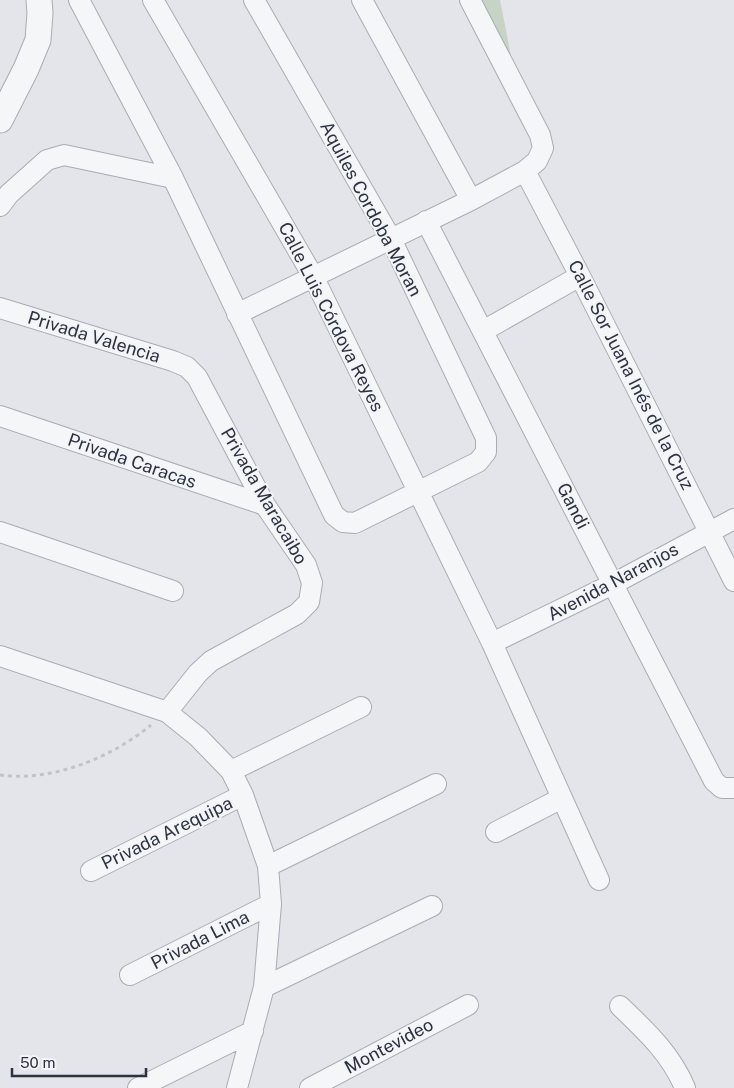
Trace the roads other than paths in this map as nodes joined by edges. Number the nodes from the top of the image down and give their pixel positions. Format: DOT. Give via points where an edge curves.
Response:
graph roads {
  1 [pos="39,0"];
  2 [pos="79,0"];
  3 [pos="153,0"];
  4 [pos="254,0"];
  5 [pos="362,0"];
  6 [pos="470,0"];
  7 [pos="0,120"];
  8 [pos="525,171"];
  9 [pos="173,178"];
  10 [pos="471,200"];
  11 [pos="0,206"];
  12 [pos="426,221"];
  13 [pos="391,239"];
  14 [pos="580,276"];
  15 [pos="314,278"];
  16 [pos="0,308"];
  17 [pos="237,314"];
  18 [pos="483,331"];
  19 [pos="187,367"];
  20 [pos="0,416"];
  21 [pos="419,490"];
  22 [pos="265,505"];
  23 [pos="734,519"];
  24 [pos="710,530"];
  25 [pos="0,532"];
  26 [pos="734,581"];
  27 [pos="613,584"];
  28 [pos="173,591"];
  29 [pos="492,643"];
  30 [pos="0,656"];
  31 [pos="361,707"];
  32 [pos="167,712"];
  33 [pos="231,771"];
  34 [pos="436,784"];
  35 [pos="728,788"];
  36 [pos="243,795"];
  37 [pos="562,798"];
  38 [pos="496,832"];
  39 [pos="268,866"];
  40 [pos="91,871"];
  41 [pos="599,880"];
  42 [pos="271,904"];
  43 [pos="432,906"];
  44 [pos="130,975"];
  45 [pos="264,987"];
  46 [pos="468,1005"];
  47 [pos="620,1006"];
  48 [pos="252,1031"];
  49 [pos="138,1088"];
  50 [pos="237,1088"];
  51 [pos="310,1088"];
  52 [pos="684,1088"];
  1 -- 7 [label="street" via="38,40"];
  2 -- 9 [label="street"];
  3 -- 15 [label="street, Calle Luis Córdova Reyes"];
  4 -- 13 [label="street, Aquiles Cordoba Moran"];
  5 -- 10 [label="street"];
  6 -- 8 [label="street" via="540,135 543,148 538,160"];
  8 -- 10 [label="street"];
  8 -- 14 [label="street, Calle Sor Juana Inés de la Cruz"];
  9 -- 11 [label="street" via="64,155 47,160"];
  9 -- 17 [label="street"];
  10 -- 12 [label="street"];
  12 -- 13 [label="street"];
  12 -- 18 [label="street, Gandi"];
  13 -- 15 [label="street"];
  13 -- 21 [label="street, Aquiles Cordoba Moran" via="486,438 486,452 478,462"];
  14 -- 18 [label="street"];
  14 -- 24 [label="street, Calle Sor Juana Inés de la Cruz"];
  15 -- 17 [label="street"];
  15 -- 21 [label="street, Calle Luis Córdova Reyes"];
  16 -- 19 [label="street, Privada Valencia"];
  17 -- 21 [label="street" via="334,515 343,522 355,522"];
  18 -- 27 [label="street, Gandi"];
  19 -- 22 [label="street, Privada Maracaibo" via="197,377"];
  20 -- 22 [label="street, Privada Caracas"];
  21 -- 29 [label="street, Calle Luis Córdova Reyes"];
  22 -- 32 [label="street, Privada Maracaibo" via="306,565 312,583 308,602 297,614 211,661"];
  23 -- 24 [label="street, Avenida Naranjos"];
  24 -- 26 [label="street, Calle Sor Juana Inés de la Cruz"];
  24 -- 27 [label="street, Avenida Naranjos"];
  25 -- 28 [label="street"];
  27 -- 29 [label="street, Avenida Naranjos"];
  27 -- 35 [label="street, Gandi" via="714,781"];
  29 -- 37 [label="street, Calle Luis Córdova Reyes"];
  30 -- 32 [label="street"];
  31 -- 33 [label="street"];
  32 -- 33 [label="street" via="198,737"];
  33 -- 36 [label="street"];
  34 -- 39 [label="street"];
  36 -- 39 [label="street"];
  36 -- 40 [label="street, Privada Arequipa"];
  37 -- 38 [label="street"];
  37 -- 41 [label="street, Calle Luis Córdova Reyes"];
  39 -- 42 [label="street"];
  42 -- 44 [label="street, Privada Lima"];
  42 -- 45 [label="street"];
  43 -- 45 [label="street"];
  45 -- 48 [label="street"];
  46 -- 51 [label="street, Montevideo"];
  47 -- 52 [label="street" via="660,1046 679,1073"];
  48 -- 49 [label="street"];
  48 -- 50 [label="street"];
}
